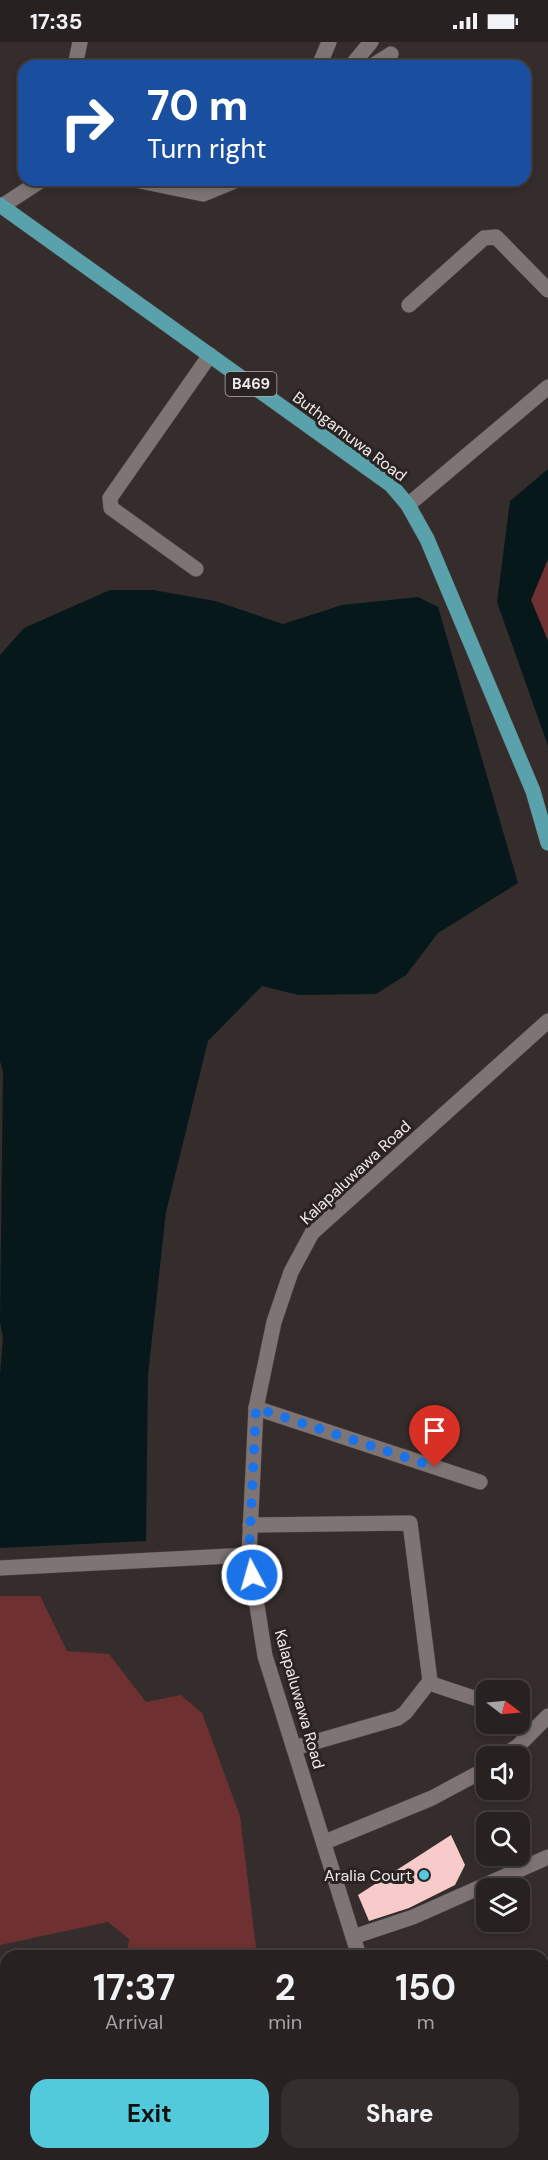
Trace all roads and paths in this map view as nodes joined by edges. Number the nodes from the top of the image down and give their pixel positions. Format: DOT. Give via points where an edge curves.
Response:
graph roads {
  1 [pos="80,42"];
  2 [pos="329,42"];
  3 [pos="371,42"];
  4 [pos="391,54"];
  5 [pos="76,60"];
  6 [pos="322,60"];
  7 [pos="356,60"];
  8 [pos="382,60"];
  9 [pos="32,186"];
  10 [pos="164,186"];
  11 [pos="222,186"];
  12 [pos="1,205"];
  13 [pos="548,290"];
  14 [pos="409,305"];
  15 [pos="210,355"];
  16 [pos="548,387"];
  17 [pos="408,505"];
  18 [pos="196,569"];
  19 [pos="548,843"];
  20 [pos="548,1021"];
  21 [pos="256,1408"];
  22 [pos="480,1482"];
  23 [pos="250,1525"];
  24 [pos="249,1555"];
  25 [pos="0,1568"];
  26 [pos="430,1681"];
  27 [pos="476,1699"];
  28 [pos="548,1716"];
  29 [pos="518,1746"];
  30 [pos="294,1748"];
  31 [pos="476,1774"];
  32 [pos="325,1842"];
  33 [pos="548,1857"];
  34 [pos="353,1937"];
  35 [pos="357,1950"];
  1 -- 5 [label="street"];
  2 -- 6 [label="street"];
  3 -- 7 [label="street"];
  4 -- 8 [label="street"];
  9 -- 12 [label="street"];
  10 -- 11 [label="street" via="203,194"];
  12 -- 15 [label="main road, Buthgamuwa Road / B469"];
  13 -- 14 [label="street" via="496,237 484,238"];
  15 -- 17 [label="main road, Buthgamuwa Road / B469" via="391,485"];
  15 -- 18 [label="street" via="110,498 111,508"];
  16 -- 17 [label="street"];
  17 -- 19 [label="main road, Buthgamuwa Road / B469" via="427,539 533,791"];
  20 -- 21 [label="street, Kalapaluwawa Road" via="312,1233 291,1272 274,1322"];
  21 -- 22 [label="street"];
  21 -- 23 [label="street, Kalapaluwawa Road"];
  23 -- 24 [label="street, Kalapaluwawa Road"];
  23 -- 26 [label="street" via="410,1523"];
  24 -- 25 [label="street"];
  24 -- 30 [label="street, Kalapaluwawa Road" via="266,1656"];
  26 -- 27 [label="street"];
  26 -- 30 [label="street" via="398,1718"];
  28 -- 29 [label="street"];
  30 -- 32 [label="street, Kalapaluwawa Road"];
  31 -- 32 [label="street" via="432,1798"];
  32 -- 34 [label="street, Kalapaluwawa Road"];
  33 -- 34 [label="street" via="413,1917"];
  34 -- 35 [label="street, Kalapaluwawa Road"];
}
